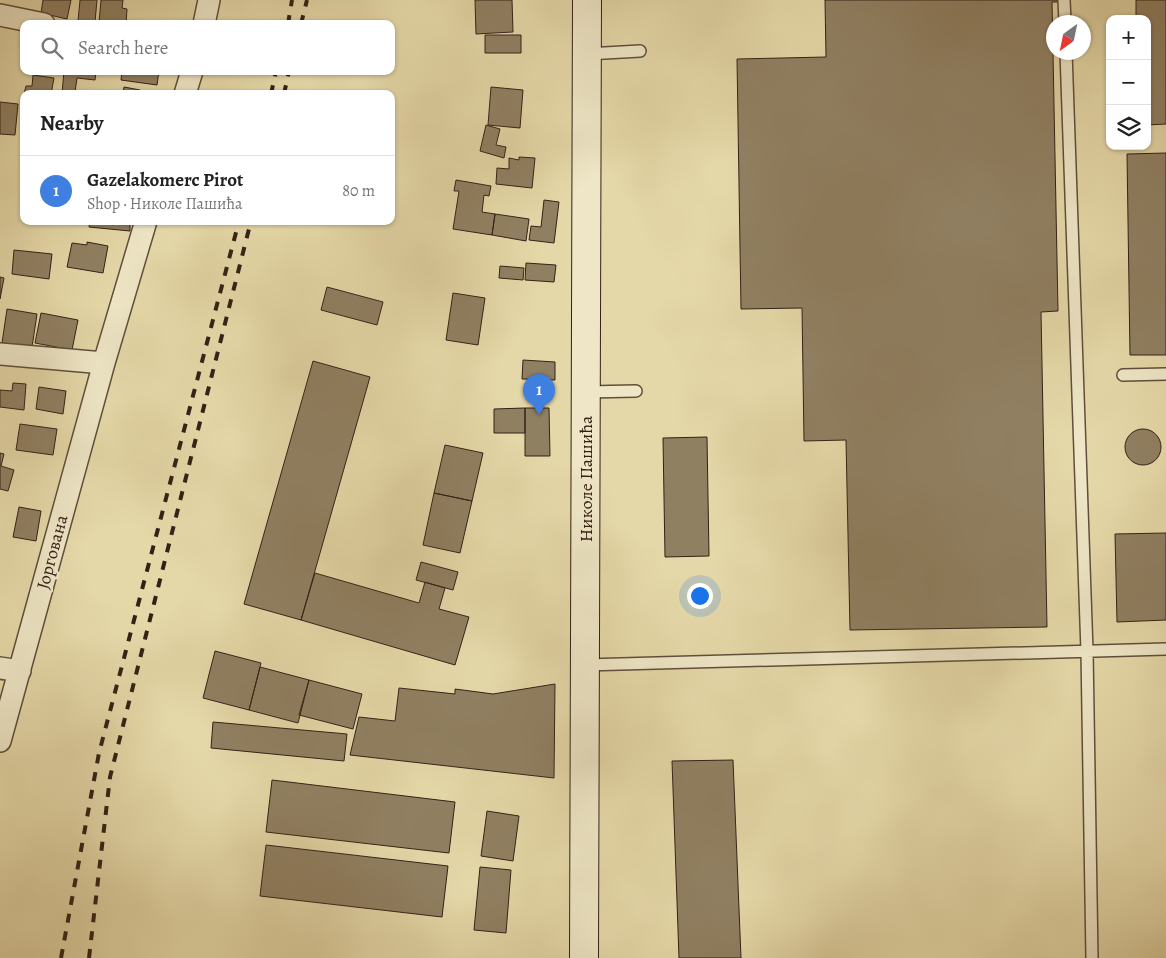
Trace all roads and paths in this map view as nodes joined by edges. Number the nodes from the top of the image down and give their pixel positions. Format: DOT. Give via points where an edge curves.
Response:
graph roads {
  1 [pos="209,0"];
  2 [pos="587,0"];
  3 [pos="1064,0"];
  4 [pos="0,15"];
  5 [pos="1065,15"];
  6 [pos="24,20"];
  7 [pos="205,20"];
  8 [pos="640,51"];
  9 [pos="587,54"];
  10 [pos="1066,60"];
  11 [pos="191,75"];
  12 [pos="186,90"];
  13 [pos="145,225"];
  14 [pos="0,354"];
  15 [pos="104,363"];
  16 [pos="1166,374"];
  17 [pos="1123,375"];
  18 [pos="636,391"];
  19 [pos="586,392"];
  20 [pos="1166,649"];
  21 [pos="1087,651"];
  22 [pos="585,665"];
  23 [pos="10,669"];
  24 [pos="0,741"];
  25 [pos="584,958"];
  26 [pos="1092,958"];
  1 -- 7 [label="street"];
  2 -- 9 [label="main road, Николе Пашића"];
  3 -- 5 [label="lane"];
  4 -- 6 [label="street"];
  8 -- 9 [label="lane"];
  9 -- 19 [label="main road, Николе Пашића"];
  10 -- 21 [label="lane"];
  11 -- 12 [label="street"];
  13 -- 15 [label="street, Јоргована"];
  14 -- 15 [label="street"];
  15 -- 23 [label="street, Јоргована"];
  16 -- 17 [label="lane"];
  18 -- 19 [label="lane"];
  19 -- 22 [label="main road, Николе Пашића"];
  20 -- 21 [label="lane"];
  21 -- 22 [label="lane"];
  21 -- 26 [label="lane"];
  22 -- 25 [label="main road, Николе Пашића"];
  23 -- 24 [label="street, Јоргована"];
}
